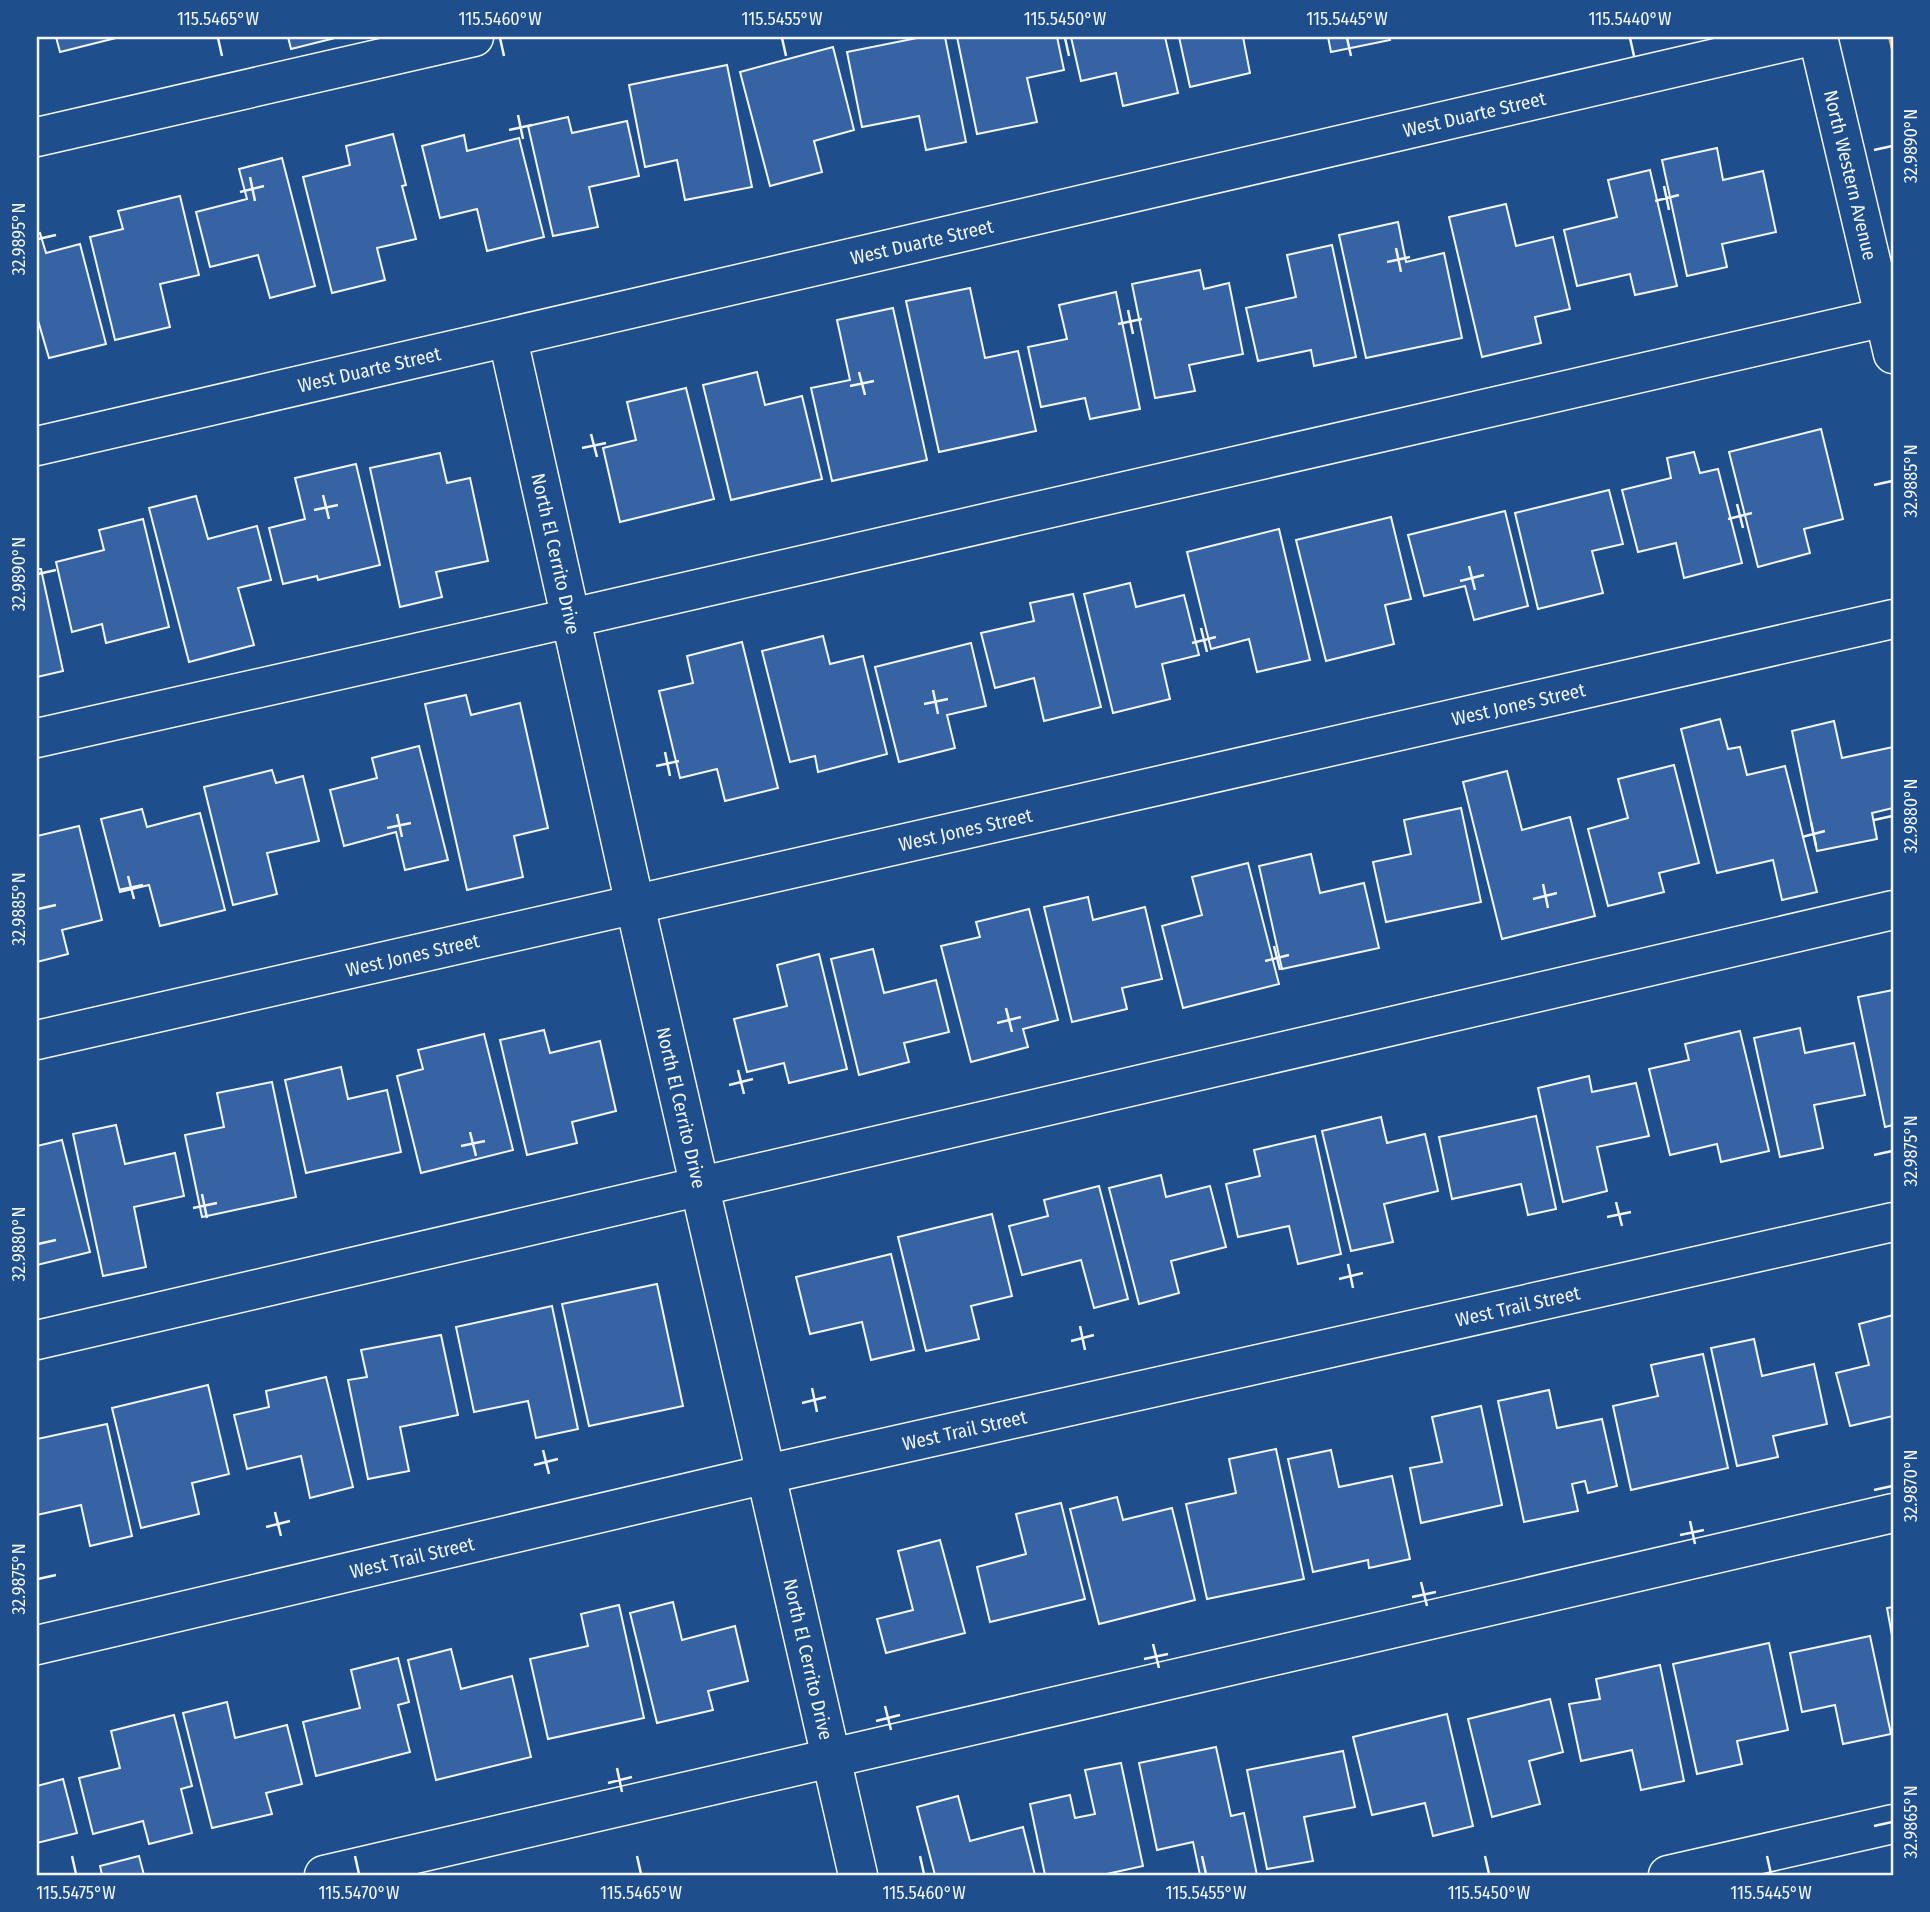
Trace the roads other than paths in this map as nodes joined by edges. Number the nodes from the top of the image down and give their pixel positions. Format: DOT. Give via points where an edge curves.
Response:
graph roads {
  1 [pos="474,37"];
  2 [pos="1807,37"];
  3 [pos="1818,37"];
  4 [pos="37,137"];
  5 [pos="1885,317"];
  6 [pos="508,339"];
  7 [pos="1893,354"];
  8 [pos="37,446"];
  9 [pos="571,618"];
  10 [pos="1893,619"];
  11 [pos="37,738"];
  12 [pos="635,905"];
  13 [pos="1893,910"];
  14 [pos="37,1040"];
  15 [pos="700,1185"];
  16 [pos="1893,1222"];
  17 [pos="37,1340"];
  18 [pos="766,1474"];
  19 [pos="1893,1513"];
  20 [pos="37,1645"];
  21 [pos="831,1758"];
  22 [pos="1893,1824"];
  23 [pos="324,1875"];
  24 [pos="858,1875"];
  25 [pos="1668,1875"];
  1 -- 4 [label="street"];
  2 -- 6 [label="street, West Duarte Street"];
  3 -- 5 [label="street, North Western Avenue"];
  5 -- 7 [label="street, North Western Avenue"];
  5 -- 9 [label="street"];
  6 -- 8 [label="street, West Duarte Street"];
  6 -- 9 [label="street, North El Cerrito Drive"];
  9 -- 11 [label="street"];
  9 -- 12 [label="street, North El Cerrito Drive"];
  10 -- 12 [label="street, West Jones Street"];
  12 -- 14 [label="street, West Jones Street"];
  12 -- 15 [label="street, North El Cerrito Drive"];
  13 -- 15 [label="street"];
  15 -- 17 [label="street"];
  15 -- 18 [label="street, North El Cerrito Drive"];
  16 -- 18 [label="street, West Trail Street"];
  18 -- 20 [label="street, West Trail Street"];
  18 -- 21 [label="street, North El Cerrito Drive"];
  19 -- 21 [label="street"];
  21 -- 23 [label="street"];
  21 -- 24 [label="street, North El Cerrito Drive"];
  22 -- 25 [label="street"];
}
